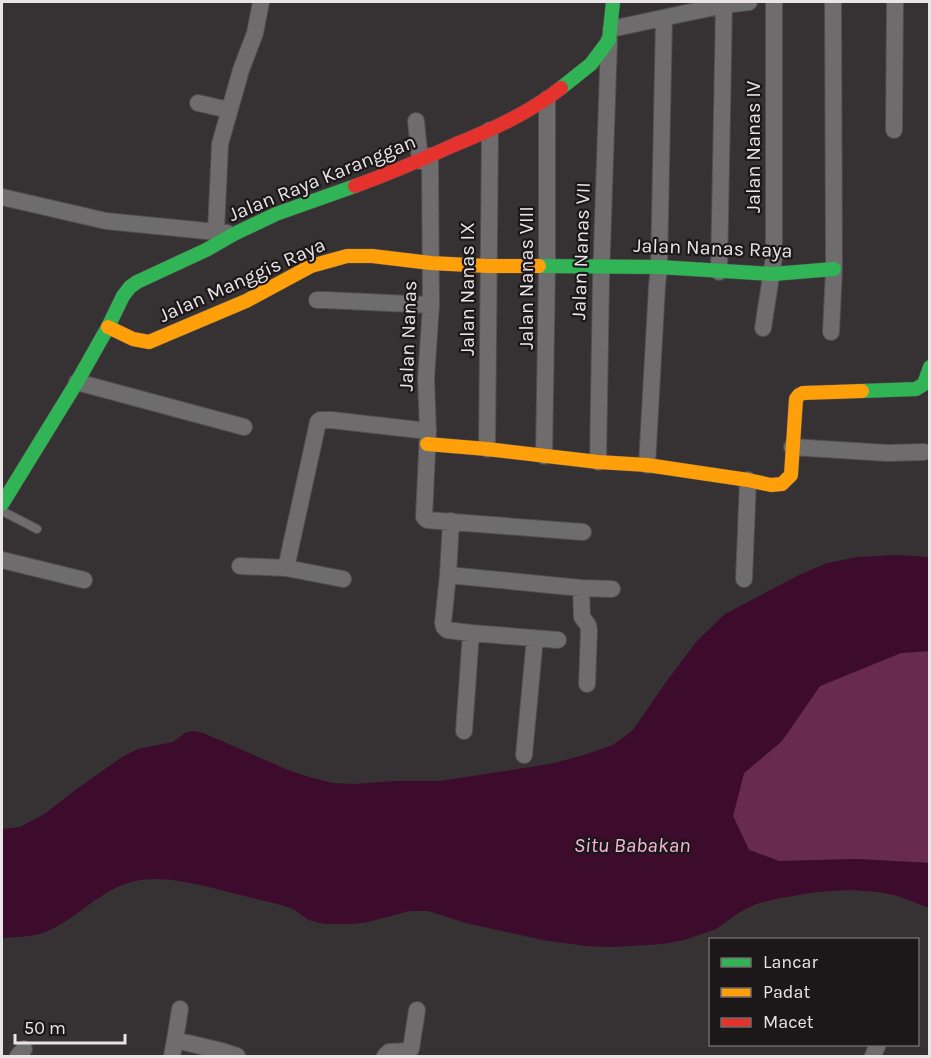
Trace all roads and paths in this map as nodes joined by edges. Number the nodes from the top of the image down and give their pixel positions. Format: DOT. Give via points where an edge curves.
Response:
graph roads {
  1 [pos="261,2"];
  2 [pos="613,2"];
  3 [pos="749,2"];
  4 [pos="774,2"];
  5 [pos="833,2"];
  6 [pos="895,2"];
  7 [pos="724,5"];
  8 [pos="664,18"];
  9 [pos="610,35"];
  10 [pos="547,99"];
  11 [pos="198,103"];
  12 [pos="229,110"];
  13 [pos="416,121"];
  14 [pos="489,130"];
  15 [pos="894,130"];
  16 [pos="425,158"];
  17 [pos="2,197"];
  18 [pos="216,231"];
  19 [pos="234,234"];
  20 [pos="430,263"];
  21 [pos="488,266"];
  22 [pos="547,267"];
  23 [pos="602,267"];
  24 [pos="659,267"];
  25 [pos="834,269"];
  26 [pos="719,272"];
  27 [pos="773,274"];
  28 [pos="317,300"];
  29 [pos="431,305"];
  30 [pos="108,327"];
  31 [pos="764,328"];
  32 [pos="831,332"];
  33 [pos="930,367"];
  34 [pos="77,382"];
  35 [pos="244,427"];
  36 [pos="427,437"];
  37 [pos="792,447"];
  38 [pos="487,449"];
  39 [pos="924,452"];
  40 [pos="544,456"];
  41 [pos="598,462"];
  42 [pos="647,465"];
  43 [pos="748,480"];
  44 [pos="2,504"];
  45 [pos="2,511"];
  46 [pos="451,521"];
  47 [pos="37,530"];
  48 [pos="583,532"];
  49 [pos="2,560"];
  50 [pos="240,566"];
  51 [pos="286,568"];
  52 [pos="448,575"];
  53 [pos="343,579"];
  54 [pos="744,579"];
  55 [pos="84,580"];
  56 [pos="581,588"];
  57 [pos="612,589"];
  58 [pos="471,633"];
  59 [pos="536,639"];
  60 [pos="558,640"];
  61 [pos="587,684"];
  62 [pos="464,731"];
  63 [pos="524,755"];
  64 [pos="180,1009"];
  65 [pos="417,1010"];
  66 [pos="175,1040"];
  67 [pos="172,1056"];
  68 [pos="237,1056"];
  69 [pos="385,1056"];
  1 -- 12 [label="street" via="255,33"];
  2 -- 9 [label="street"];
  3 -- 7 [label="street"];
  4 -- 27 [label="street, Jalan Nanas IV"];
  5 -- 25 [label="street"];
  6 -- 15 [label="street"];
  7 -- 8 [label="street"];
  7 -- 26 [label="street"];
  8 -- 9 [label="street"];
  8 -- 24 [label="street"];
  9 -- 10 [label="street, Jalan Raya Karanggan" via="591,64"];
  9 -- 23 [label="street, Jalan Nanas VII"];
  10 -- 14 [label="street, Jalan Raya Karanggan"];
  10 -- 22 [label="street, Jalan Nanas VIII"];
  11 -- 12 [label="street"];
  12 -- 18 [label="street" via="220,144"];
  13 -- 16 [label="street, Jalan Nanas"];
  14 -- 16 [label="street, Jalan Raya Karanggan"];
  14 -- 21 [label="street, Jalan Nanas IX"];
  16 -- 19 [label="street, Jalan Raya Karanggan" via="276,214"];
  16 -- 20 [label="street, Jalan Nanas"];
  17 -- 18 [label="street" via="106,221"];
  18 -- 19 [label="street"];
  19 -- 30 [label="street, Jalan Raya Karanggan" via="137,282 123,296"];
  20 -- 21 [label="street, Jalan Nanas Raya"];
  20 -- 29 [label="street, Jalan Nanas"];
  20 -- 30 [label="street, Jalan Manggis Raya" via="346,256 312,266 246,301 149,342"];
  21 -- 22 [label="street, Jalan Nanas Raya"];
  21 -- 38 [label="street, Jalan Nanas IX"];
  22 -- 23 [label="street, Jalan Nanas Raya"];
  22 -- 40 [label="street, Jalan Nanas VIII"];
  23 -- 24 [label="street, Jalan Nanas Raya"];
  23 -- 41 [label="street, Jalan Nanas VII"];
  24 -- 26 [label="street, Jalan Nanas Raya"];
  24 -- 42 [label="street"];
  25 -- 27 [label="street, Jalan Nanas Raya"];
  25 -- 32 [label="street"];
  26 -- 27 [label="street, Jalan Nanas Raya"];
  27 -- 31 [label="street, Jalan Nanas IV"];
  28 -- 29 [label="street"];
  29 -- 36 [label="street, Jalan Nanas"];
  30 -- 34 [label="street, Jalan Raya Karanggan"];
  33 -- 37 [label="street" via="924,384 916,389 799,395"];
  34 -- 35 [label="street"];
  34 -- 44 [label="street, Jalan Raya Karanggan"];
  36 -- 38 [label="street"];
  36 -- 46 [label="street, Jalan Nanas" via="424,517"];
  36 -- 51 [label="street" via="320,420"];
  37 -- 39 [label="street"];
  37 -- 43 [label="street" via="789,479 776,486"];
  38 -- 40 [label="street"];
  40 -- 41 [label="street"];
  41 -- 42 [label="street"];
  42 -- 43 [label="street"];
  43 -- 54 [label="street"];
  45 -- 47 [label="lane"];
  46 -- 48 [label="street"];
  46 -- 52 [label="street"];
  49 -- 55 [label="street"];
  50 -- 51 [label="street"];
  51 -- 53 [label="street"];
  52 -- 56 [label="street"];
  52 -- 58 [label="street" via="444,627"];
  56 -- 57 [label="street"];
  56 -- 61 [label="street" via="582,617 589,630"];
  58 -- 59 [label="street"];
  58 -- 62 [label="street"];
  59 -- 60 [label="street"];
  59 -- 63 [label="street"];
  64 -- 66 [label="street"];
  65 -- 69 [label="street" via="411,1049"];
  66 -- 67 [label="street"];
  66 -- 68 [label="street"];
}
